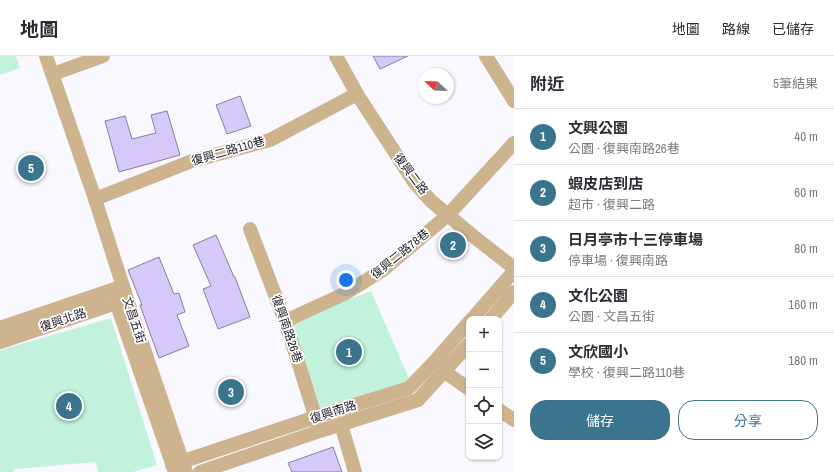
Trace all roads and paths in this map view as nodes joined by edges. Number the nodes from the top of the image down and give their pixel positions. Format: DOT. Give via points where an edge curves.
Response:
graph roads {
  1 [pos="46,56"];
  2 [pos="103,56"];
  3 [pos="336,56"];
  4 [pos="486,56"];
  5 [pos="52,74"];
  6 [pos="357,94"];
  7 [pos="514,101"];
  8 [pos="514,143"];
  9 [pos="95,199"];
  10 [pos="448,215"];
  11 [pos="250,229"];
  12 [pos="514,268"];
  13 [pos="514,271"];
  14 [pos="514,292"];
  15 [pos="122,296"];
  16 [pos="475,316"];
  17 [pos="494,316"];
  18 [pos="285,321"];
  19 [pos="466,325"];
  20 [pos="0,328"];
  21 [pos="0,342"];
  22 [pos="466,348"];
  23 [pos="445,372"];
  24 [pos="468,388"];
  25 [pos="502,412"];
  26 [pos="316,417"];
  27 [pos="514,420"];
  28 [pos="341,424"];
  29 [pos="320,431"];
  30 [pos="179,468"];
  31 [pos="200,472"];
  32 [pos="355,472"];
  1 -- 5 [label="street, 文昌五街"];
  2 -- 5 [label="street"];
  3 -- 6 [label="street, 復興二路"];
  4 -- 7 [label="street"];
  5 -- 9 [label="street, 文昌五街"];
  6 -- 9 [label="street, 復興二路110巷" via="270,140 192,161"];
  6 -- 10 [label="street, 復興二路" via="414,182"];
  8 -- 10 [label="street, 復興二路78巷"];
  9 -- 15 [label="street, 文昌五街"];
  10 -- 12 [label="street, 復興二路"];
  10 -- 18 [label="street, 復興二路78巷" via="383,270 344,294"];
  11 -- 18 [label="street, 復興南路26巷"];
  13 -- 16 [label="street"];
  14 -- 17 [label="street"];
  15 -- 20 [label="street, 復興北路"];
  15 -- 21 [label="street, 復興北路"];
  15 -- 30 [label="street, 文昌五街"];
  18 -- 26 [label="street, 復興南路26巷"];
  19 -- 26 [label="street, 復興南路" via="409,388"];
  22 -- 23 [label="street, 復興南路"];
  23 -- 24 [label="street"];
  23 -- 28 [label="street, 復興南路" via="418,400"];
  25 -- 27 [label="street"];
  26 -- 29 [label="street, 復興南路26巷"];
  26 -- 30 [label="street, 復興南路"];
  28 -- 29 [label="street, 復興南路"];
  28 -- 32 [label="street"];
  29 -- 31 [label="street, 復興南路"];
}
